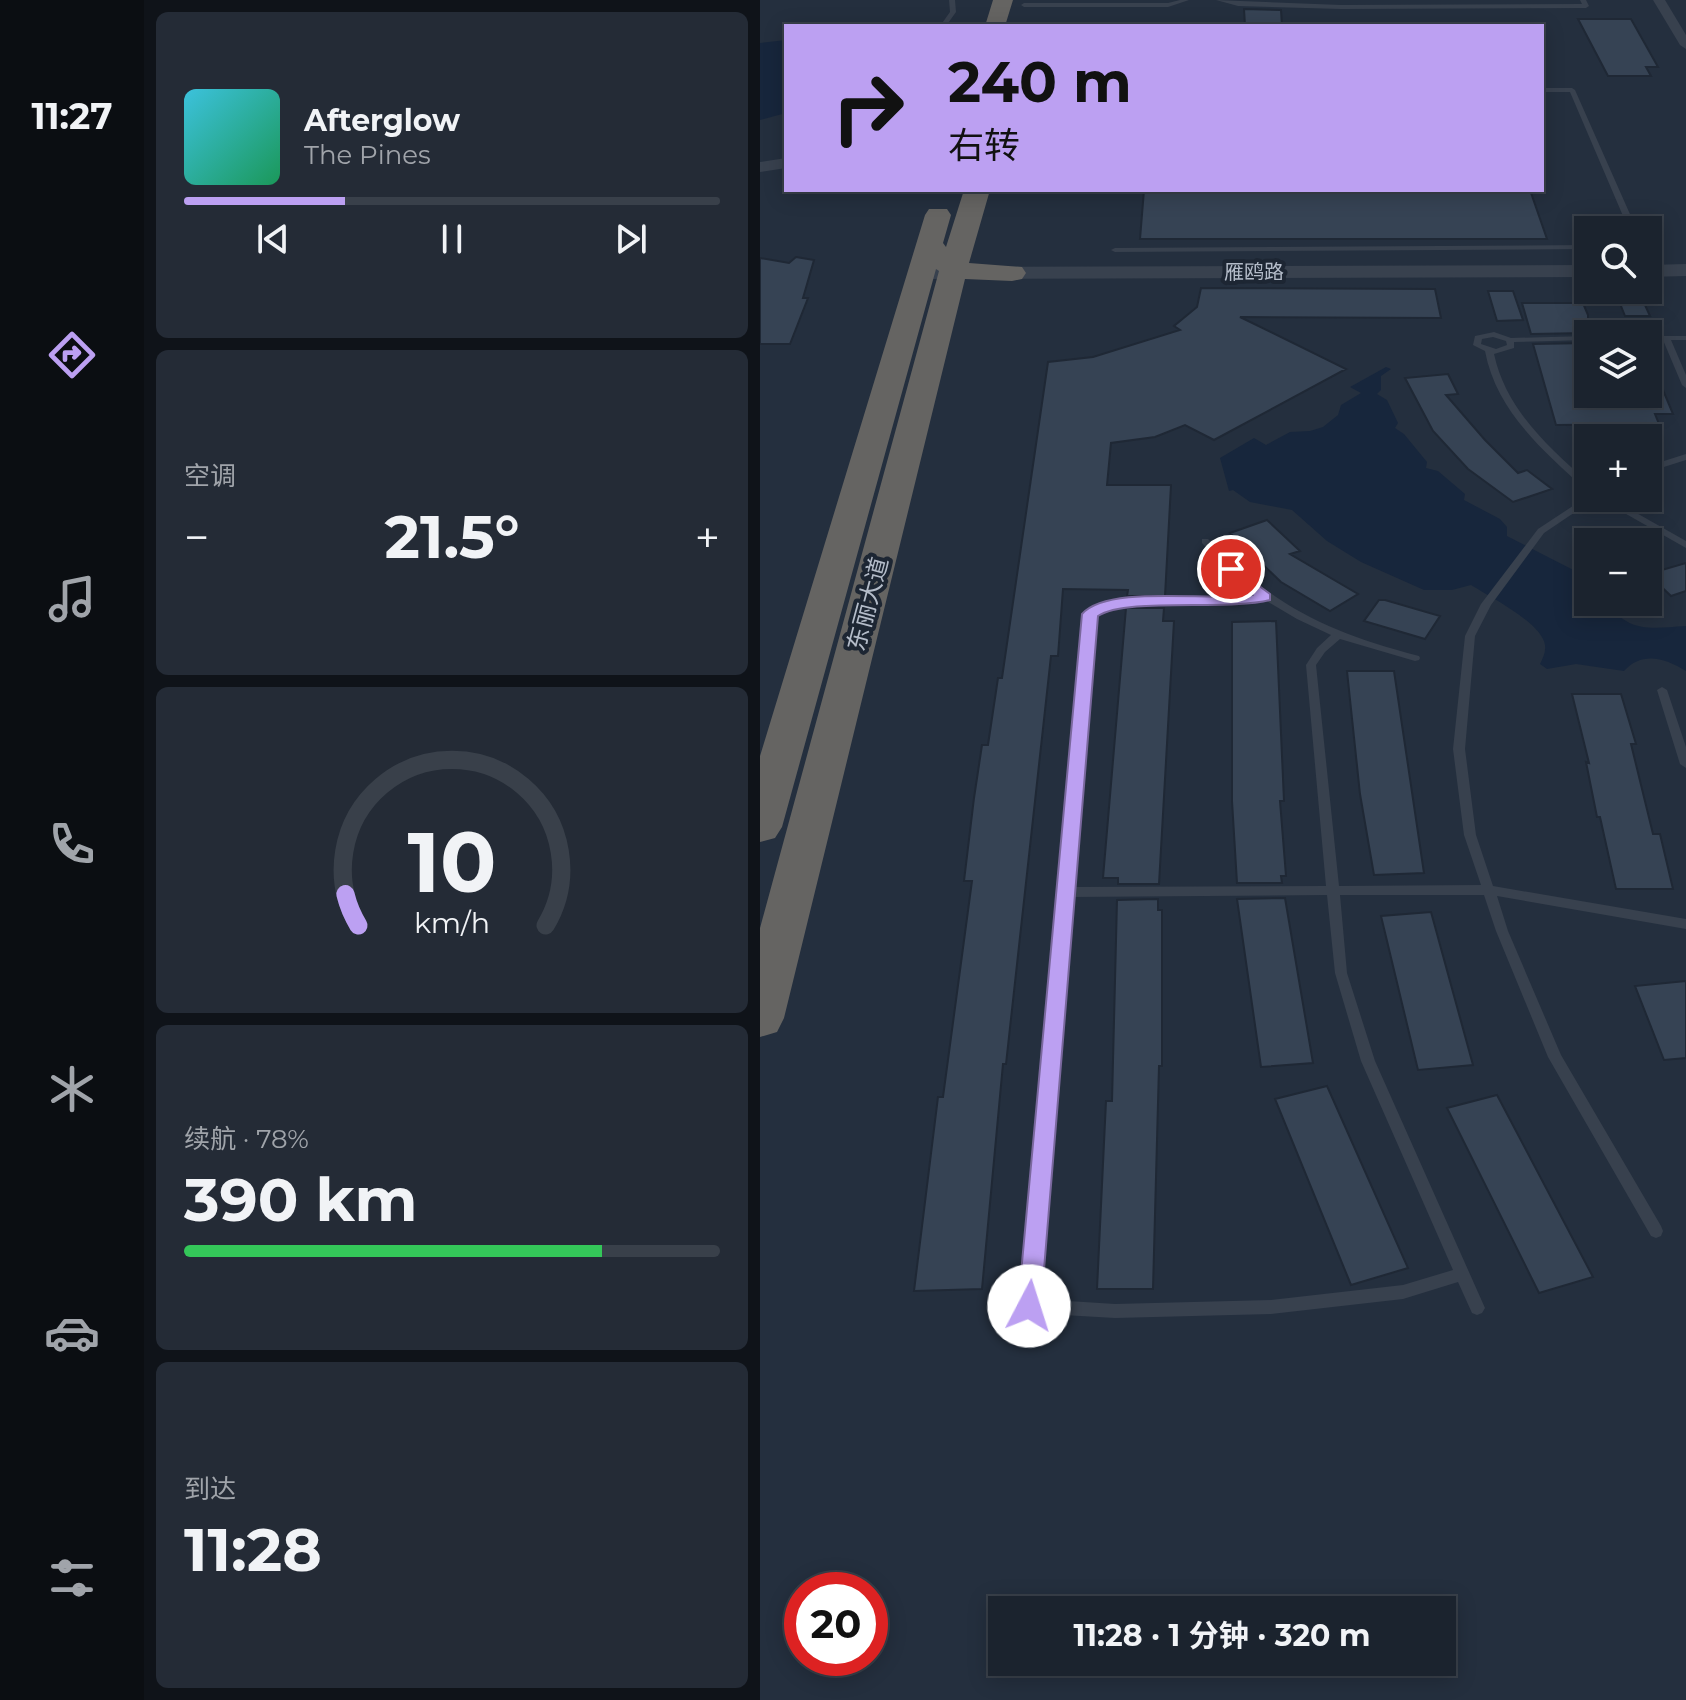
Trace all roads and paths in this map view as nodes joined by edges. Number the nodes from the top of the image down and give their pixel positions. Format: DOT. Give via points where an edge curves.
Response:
graph roads {
  1 [pos="952,0"];
  2 [pos="1003,0"];
  3 [pos="1186,0"];
  4 [pos="1219,0"];
  5 [pos="1583,0"];
  6 [pos="1659,0"];
  7 [pos="1022,10"];
  8 [pos="944,24"];
  9 [pos="996,24"];
  10 [pos="1686,45"];
  11 [pos="1544,90"];
  12 [pos="784,163"];
  13 [pos="760,167"];
  14 [pos="784,172"];
  15 [pos="760,176"];
  16 [pos="945,192"];
  17 [pos="976,192"];
  18 [pos="1627,216"];
  19 [pos="1574,247"];
  20 [pos="1115,250"];
  21 [pos="943,261"];
  22 [pos="1574,264"];
  23 [pos="1686,264"];
  24 [pos="1662,267"];
  25 [pos="1012,269"];
  26 [pos="1662,269"];
  27 [pos="1686,270"];
  28 [pos="1574,271"];
  29 [pos="1574,338"];
  30 [pos="1662,338"];
  31 [pos="1666,338"];
  32 [pos="1686,338"];
  33 [pos="1510,340"];
  34 [pos="1489,351"];
  35 [pos="1686,385"];
  36 [pos="1686,457"];
  37 [pos="1662,465"];
  38 [pos="1574,474"];
  39 [pos="1574,509"];
  40 [pos="1628,512"];
  41 [pos="1205,541"];
  42 [pos="1686,545"];
  43 [pos="1264,597"];
  44 [pos="1337,636"];
  45 [pos="1415,658"];
  46 [pos="1662,690"];
  47 [pos="1686,764"];
  48 [pos="760,827"];
  49 [pos="1488,890"];
  50 [pos="1064,892"];
  51 [pos="1332,892"];
  52 [pos="1686,924"];
  53 [pos="760,1018"];
  54 [pos="1656,1231"];
  55 [pos="1462,1274"];
  56 [pos="1477,1308"];
  1 -- 8 [label="lane" via="953,12"];
  2 -- 9 [label="highway"];
  3 -- 7 [label="lane"];
  4 -- 5 [label="lane" via="1341,7 1586,6"];
  6 -- 10 [label="street"];
  11 -- 18 [label="lane" via="1572,90"];
  12 -- 13 [label="street"];
  14 -- 15 [label="street"];
  16 -- 21 [label="highway, 东丽大道"];
  17 -- 21 [label="highway, 东丽大道"];
  19 -- 20 [label="lane"];
  21 -- 25 [label="highway"];
  21 -- 48 [label="highway, 东丽大道"];
  21 -- 53 [label="highway, 东丽大道"];
  22 -- 25 [label="street, 雁鸥路"];
  23 -- 24 [label="street"];
  25 -- 28 [label="street, 雁鸥路"];
  26 -- 27 [label="street"];
  29 -- 33 [label="lane"];
  30 -- 31 [label="lane"];
  31 -- 32 [label="lane"];
  31 -- 35 [label="lane"];
  33 -- 34 [label="lane" via="1508,349"];
  33 -- 34 [label="lane" via="1494,334 1478,338 1477,345"];
  34 -- 38 [label="lane" via="1490,366 1522,421"];
  36 -- 37 [label="lane"];
  39 -- 49 [label="lane" via="1541,531 1486,604 1470,636 1459,749 1470,835"];
  40 -- 42 [label="lane"];
  41 -- 43 [label="lane"];
  43 -- 44 [label="lane"];
  43 -- 50 [label="lane" via="1119,602 1090,614"];
  44 -- 45 [label="lane"];
  44 -- 51 [label="lane" via="1311,665"];
  46 -- 47 [label="lane"];
  49 -- 51 [label="lane"];
  49 -- 52 [label="lane"];
  49 -- 54 [label="lane" via="1555,1057"];
  50 -- 51 [label="lane"];
  50 -- 55 [label="lane" via="1029,1306 1115,1311 1271,1307 1403,1292"];
  51 -- 55 [label="lane" via="1341,973 1368,1061"];
  55 -- 56 [label="lane"];
}
